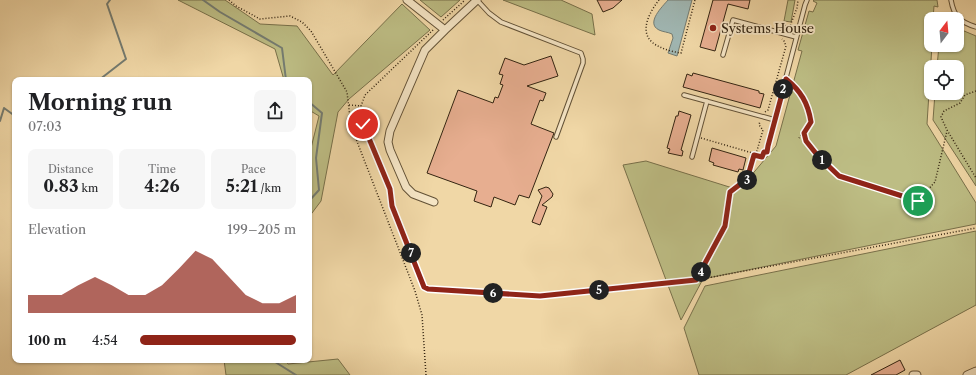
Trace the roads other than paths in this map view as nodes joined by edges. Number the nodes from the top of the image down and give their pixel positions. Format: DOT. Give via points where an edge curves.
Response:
graph roads {
  1 [pos="407,0"];
  2 [pos="477,0"];
  3 [pos="952,0"];
  4 [pos="806,2"];
  5 [pos="976,28"];
  6 [pos="445,30"];
  7 [pos="796,37"];
  8 [pos="724,55"];
  9 [pos="684,95"];
  10 [pos="707,101"];
  11 [pos="775,120"];
  12 [pos="556,137"];
  13 [pos="768,146"];
  14 [pos="692,157"];
  15 [pos="434,202"];
  16 [pos="976,371"];
  17 [pos="913,375"];
  18 [pos="917,375"];
  19 [pos="967,375"];
  1 -- 6 [label="street"];
  2 -- 6 [label="street"];
  2 -- 12 [label="lane" via="501,22 581,53 583,63"];
  3 -- 5 [label="lane" via="958,18"];
  4 -- 7 [label="lane"];
  6 -- 15 [label="street" via="425,50 390,131 388,142 406,187 414,194"];
  7 -- 8 [label="lane" via="733,20"];
  7 -- 11 [label="lane"];
  9 -- 10 [label="lane"];
  10 -- 11 [label="lane"];
  10 -- 14 [label="lane"];
  11 -- 13 [label="lane"];
  16 -- 19 [label="street"];
  17 -- 18 [label="street"];
}
